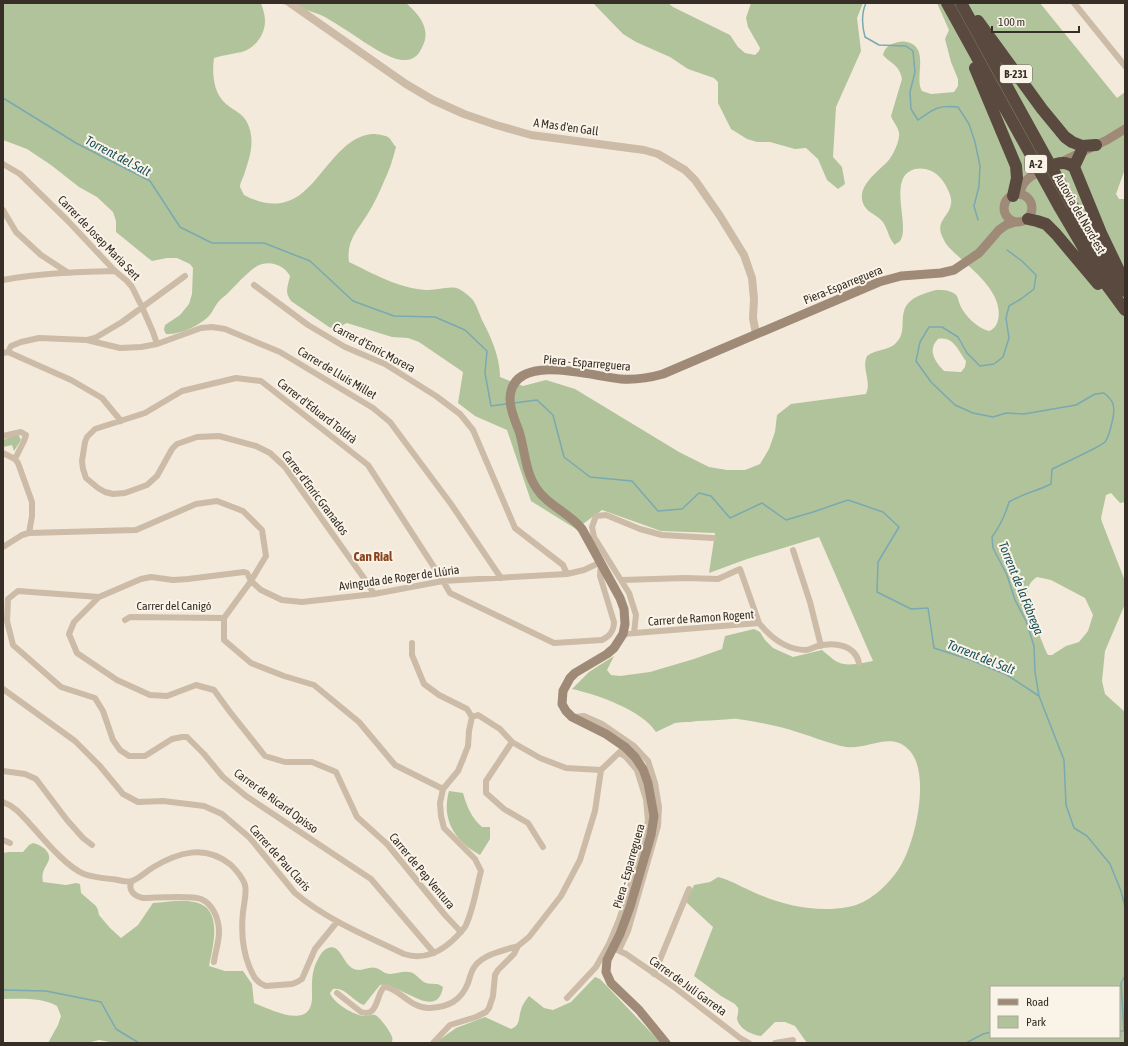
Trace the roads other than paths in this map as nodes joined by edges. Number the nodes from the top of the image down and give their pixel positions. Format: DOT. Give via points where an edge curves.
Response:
graph roads {
  1 [pos="290,3"];
  2 [pos="960,3"];
  3 [pos="964,3"];
  4 [pos="1074,3"];
  5 [pos="950,8"];
  6 [pos="1125,66"];
  7 [pos="1125,129"];
  8 [pos="1072,142"];
  9 [pos="1096,145"];
  10 [pos="1069,160"];
  11 [pos="3,164"];
  12 [pos="1016,195"];
  13 [pos="3,210"];
  14 [pos="1005,212"];
  15 [pos="1028,219"];
  16 [pos="1015,222"];
  17 [pos="999,230"];
  18 [pos="115,271"];
  19 [pos="67,272"];
  20 [pos="185,276"];
  21 [pos="3,280"];
  22 [pos="1125,284"];
  23 [pos="254,285"];
  24 [pos="1125,291"];
  25 [pos="142,307"];
  26 [pos="1125,310"];
  27 [pos="1125,315"];
  28 [pos="756,334"];
  29 [pos="87,340"];
  30 [pos="157,344"];
  31 [pos="5,352"];
  32 [pos="121,421"];
  33 [pos="3,436"];
  34 [pos="3,452"];
  35 [pos="15,459"];
  36 [pos="29,533"];
  37 [pos="713,538"];
  38 [pos="3,547"];
  39 [pos="793,550"];
  40 [pos="601,562"];
  41 [pos="567,574"];
  42 [pos="501,578"];
  43 [pos="622,580"];
  44 [pos="251,581"];
  45 [pos="444,581"];
  46 [pos="374,594"];
  47 [pos="99,597"];
  48 [pos="224,618"];
  49 [pos="124,620"];
  50 [pos="759,623"];
  51 [pos="634,633"];
  52 [pos="623,634"];
  53 [pos="412,643"];
  54 [pos="821,646"];
  55 [pos="859,663"];
  56 [pos="3,689"];
  57 [pos="472,717"];
  58 [pos="572,717"];
  59 [pos="512,742"];
  60 [pos="623,750"];
  61 [pos="601,770"];
  62 [pos="3,771"];
  63 [pos="443,789"];
  64 [pos="3,802"];
  65 [pos="3,840"];
  66 [pos="10,843"];
  67 [pos="92,845"];
  68 [pos="543,847"];
  69 [pos="132,881"];
  70 [pos="689,889"];
  71 [pos="336,922"];
  72 [pos="461,932"];
  73 [pos="518,946"];
  74 [pos="616,949"];
  75 [pos="434,953"];
  76 [pos="214,962"];
  77 [pos="606,966"];
  78 [pos="596,967"];
  79 [pos="654,974"];
  80 [pos="337,994"];
  81 [pos="567,998"];
  82 [pos="793,1040"];
  83 [pos="433,1043"];
  84 [pos="666,1043"];
  85 [pos="749,1043"];
  86 [pos="775,1043"];
  1 -- 28 [label="street, A Mas d'en Gall" via="406,84 464,114 530,135 644,150 658,154 685,170 720,216 744,255 752,278"];
  2 -- 24 [label="highway, Autovia del Nord-est / A-2" via="1106,265"];
  3 -- 8 [label="highway, B-231" via="1042,109"];
  4 -- 6 [label="street"];
  5 -- 12 [label="highway" via="1016,166"];
  5 -- 26 [label="highway, Autovia del Nord-est / A-2" via="1060,208 1100,276"];
  7 -- 9 [label="main road, Piera-Esparreguera"];
  8 -- 9 [label="highway" via="1082,146"];
  8 -- 10 [label="highway" via="1073,150"];
  9 -- 10 [label="main road, Piera-Esparreguera"];
  10 -- 12 [label="main road, Piera-Esparreguera" via="1030,176"];
  10 -- 22 [label="highway"];
  11 -- 18 [label="street, Carrer de Josep Maria Sert" via="20,174"];
  12 -- 14 [label="main road, Piera-Esparreguera" via="1006,201"];
  12 -- 15 [label="main road" via="1024,196 1031,202 1032,211"];
  13 -- 19 [label="street" via="16,232 41,255"];
  14 -- 16 [label="main road" via="1010,220"];
  14 -- 17 [label="main road, Piera-Esparreguera"];
  15 -- 16 [label="main road, Piera-Esparreguera" via="1024,222"];
  15 -- 27 [label="highway" via="1046,224"];
  16 -- 17 [label="main road, Piera-Esparreguera"];
  17 -- 28 [label="main road, Piera-Esparreguera" via="979,253 954,270 901,276 879,282"];
  18 -- 19 [label="street"];
  18 -- 25 [label="street, Carrer de Josep Maria Sert" via="132,287"];
  19 -- 21 [label="street"];
  20 -- 25 [label="street"];
  23 -- 41 [label="street, Carrer d'Enric Morera" via="308,325 345,347 385,364 460,414 473,430 515,528 563,565"];
  25 -- 29 [label="street" via="122,322"];
  25 -- 30 [label="street, Carrer de Josep Maria Sert"];
  28 -- 40 [label="main road, Piera - Esparreguera" via="652,377 622,379 547,369 529,373 514,384 510,403 532,480 544,498 578,525"];
  29 -- 30 [label="street, Carrer de Lluis Millet" via="120,348"];
  29 -- 31 [label="street" via="39,338 11,346"];
  30 -- 42 [label="street, Carrer de Lluis Millet" via="206,327 219,327 280,352 373,408 394,428 451,504"];
  31 -- 32 [label="street" via="71,380 102,398"];
  32 -- 45 [label="street, Carrer d'Eduard Toldrà" via="145,413 182,391 236,378 260,381 368,465"];
  32 -- 46 [label="street, Carrer d'Enric Granados" via="96,429 85,442 83,470 86,478 98,488 113,494 125,493 147,485 157,476 172,449 190,438 219,436 256,446 270,453 285,467"];
  33 -- 35 [label="street" via="22,432 26,435"];
  34 -- 35 [label="street"];
  35 -- 36 [label="street" via="32,502"];
  36 -- 38 [label="street"];
  36 -- 44 [label="street" via="136,530 196,504 217,500 243,511 262,530 266,556"];
  37 -- 43 [label="street" via="662,535 606,515 596,516 592,527 594,537"];
  39 -- 54 [label="street"];
  40 -- 41 [label="street, Avinguda de Roger de Llúria"];
  40 -- 45 [label="street, Carrer d'Eduard Toldrà" via="600,576 614,622 614,629 609,637 602,640 554,643 450,593"];
  40 -- 52 [label="main road, Piera - Esparreguera" via="622,603 625,618"];
  41 -- 42 [label="street, Avinguda de Roger de Llúria"];
  42 -- 45 [label="street, Avinguda de Roger de Llúria"];
  43 -- 50 [label="street" via="718,580 740,570"];
  43 -- 51 [label="street" via="636,615"];
  44 -- 46 [label="street, Avinguda de Roger de Llúria" via="275,597 295,602"];
  44 -- 47 [label="street, Carrer de Pep Ventura" via="244,572 188,580 150,577"];
  44 -- 48 [label="street"];
  45 -- 46 [label="street, Avinguda de Roger de Llúria"];
  47 -- 72 [label="street, Carrer de Pep Ventura" via="74,622 69,634 77,653 117,680 150,695 167,696 196,685 214,690 264,756 285,762 312,762 336,772 357,817 387,844 444,915"];
  47 -- 75 [label="street, Carrer de Ricard Opisso" via="18,591 8,598 7,621 13,645 61,687 95,698 104,711 113,740 120,750 129,756 145,756 172,739 187,737 223,777 246,796 371,879"];
  48 -- 49 [label="street, Carrer del Canigó" via="130,617"];
  48 -- 63 [label="street" via="224,640 251,663 314,685 360,722 394,765"];
  50 -- 51 [label="street, Carrer de Ramon Rogent"];
  50 -- 54 [label="street, Carrer de Ramon Rogent" via="778,642 789,647 807,650"];
  51 -- 52 [label="street, Carrer de Ramon Rogent"];
  52 -- 58 [label="main road" via="608,654 575,673 566,683 562,691 562,704"];
  53 -- 57 [label="street" via="412,655 424,684 467,709"];
  54 -- 55 [label="street, Carrer de Ramon Rogent" via="841,645 851,650 858,657"];
  56 -- 71 [label="street, Carrer de Pau Claris" via="75,741 123,794 138,802 163,800 204,806 222,814 250,838 295,893"];
  57 -- 59 [label="street" via="478,715 500,729"];
  57 -- 63 [label="street" via="468,746 463,759 458,771"];
  58 -- 60 [label="main road, Piera - Esparreguera" via="606,734"];
  58 -- 74 [label="street" via="584,716 602,724 634,746 648,761 655,783 659,807 658,826 628,931"];
  59 -- 61 [label="street" via="540,758 566,768"];
  59 -- 68 [label="street" via="486,781 486,793 504,809 528,823"];
  60 -- 61 [label="street"];
  60 -- 74 [label="main road, Piera - Esparreguera" via="635,757 646,776 654,822"];
  60 -- 78 [label="street" via="637,770 646,799 648,821 619,920"];
  61 -- 73 [label="street" via="595,811 580,860 561,896 529,937"];
  62 -- 67 [label="street" via="25,774 36,779 67,820"];
  63 -- 72 [label="street" via="440,803 444,828 475,859 481,871 470,916"];
  64 -- 69 [label="street" via="19,812 73,868 94,877"];
  65 -- 66 [label="street"];
  69 -- 71 [label="street" via="160,863 183,853 210,854 231,865 245,884 241,929 248,962 254,977 266,986 292,984 302,979 315,949"];
  69 -- 76 [label="street" via="130,890 137,897 191,897 206,902 216,914 219,932"];
  70 -- 79 [label="street"];
  71 -- 75 [label="street, Carrer de Pau Claris" via="410,956"];
  72 -- 75 [label="street" via="447,946"];
  73 -- 80 [label="street" via="478,962 471,972 463,994 443,1005 419,1007 384,987 374,1008 365,1014"];
  73 -- 83 [label="street" via="495,975 493,996 486,1012 450,1025"];
  74 -- 77 [label="main road, Piera - Esparreguera"];
  74 -- 79 [label="street, Carrer de Juli Garreta"];
  77 -- 78 [label="street"];
  77 -- 84 [label="main road" via="606,975 611,983 639,1010"];
  78 -- 81 [label="street"];
  79 -- 85 [label="street, Carrer de Juli Garreta"];
  82 -- 86 [label="street"];
}
